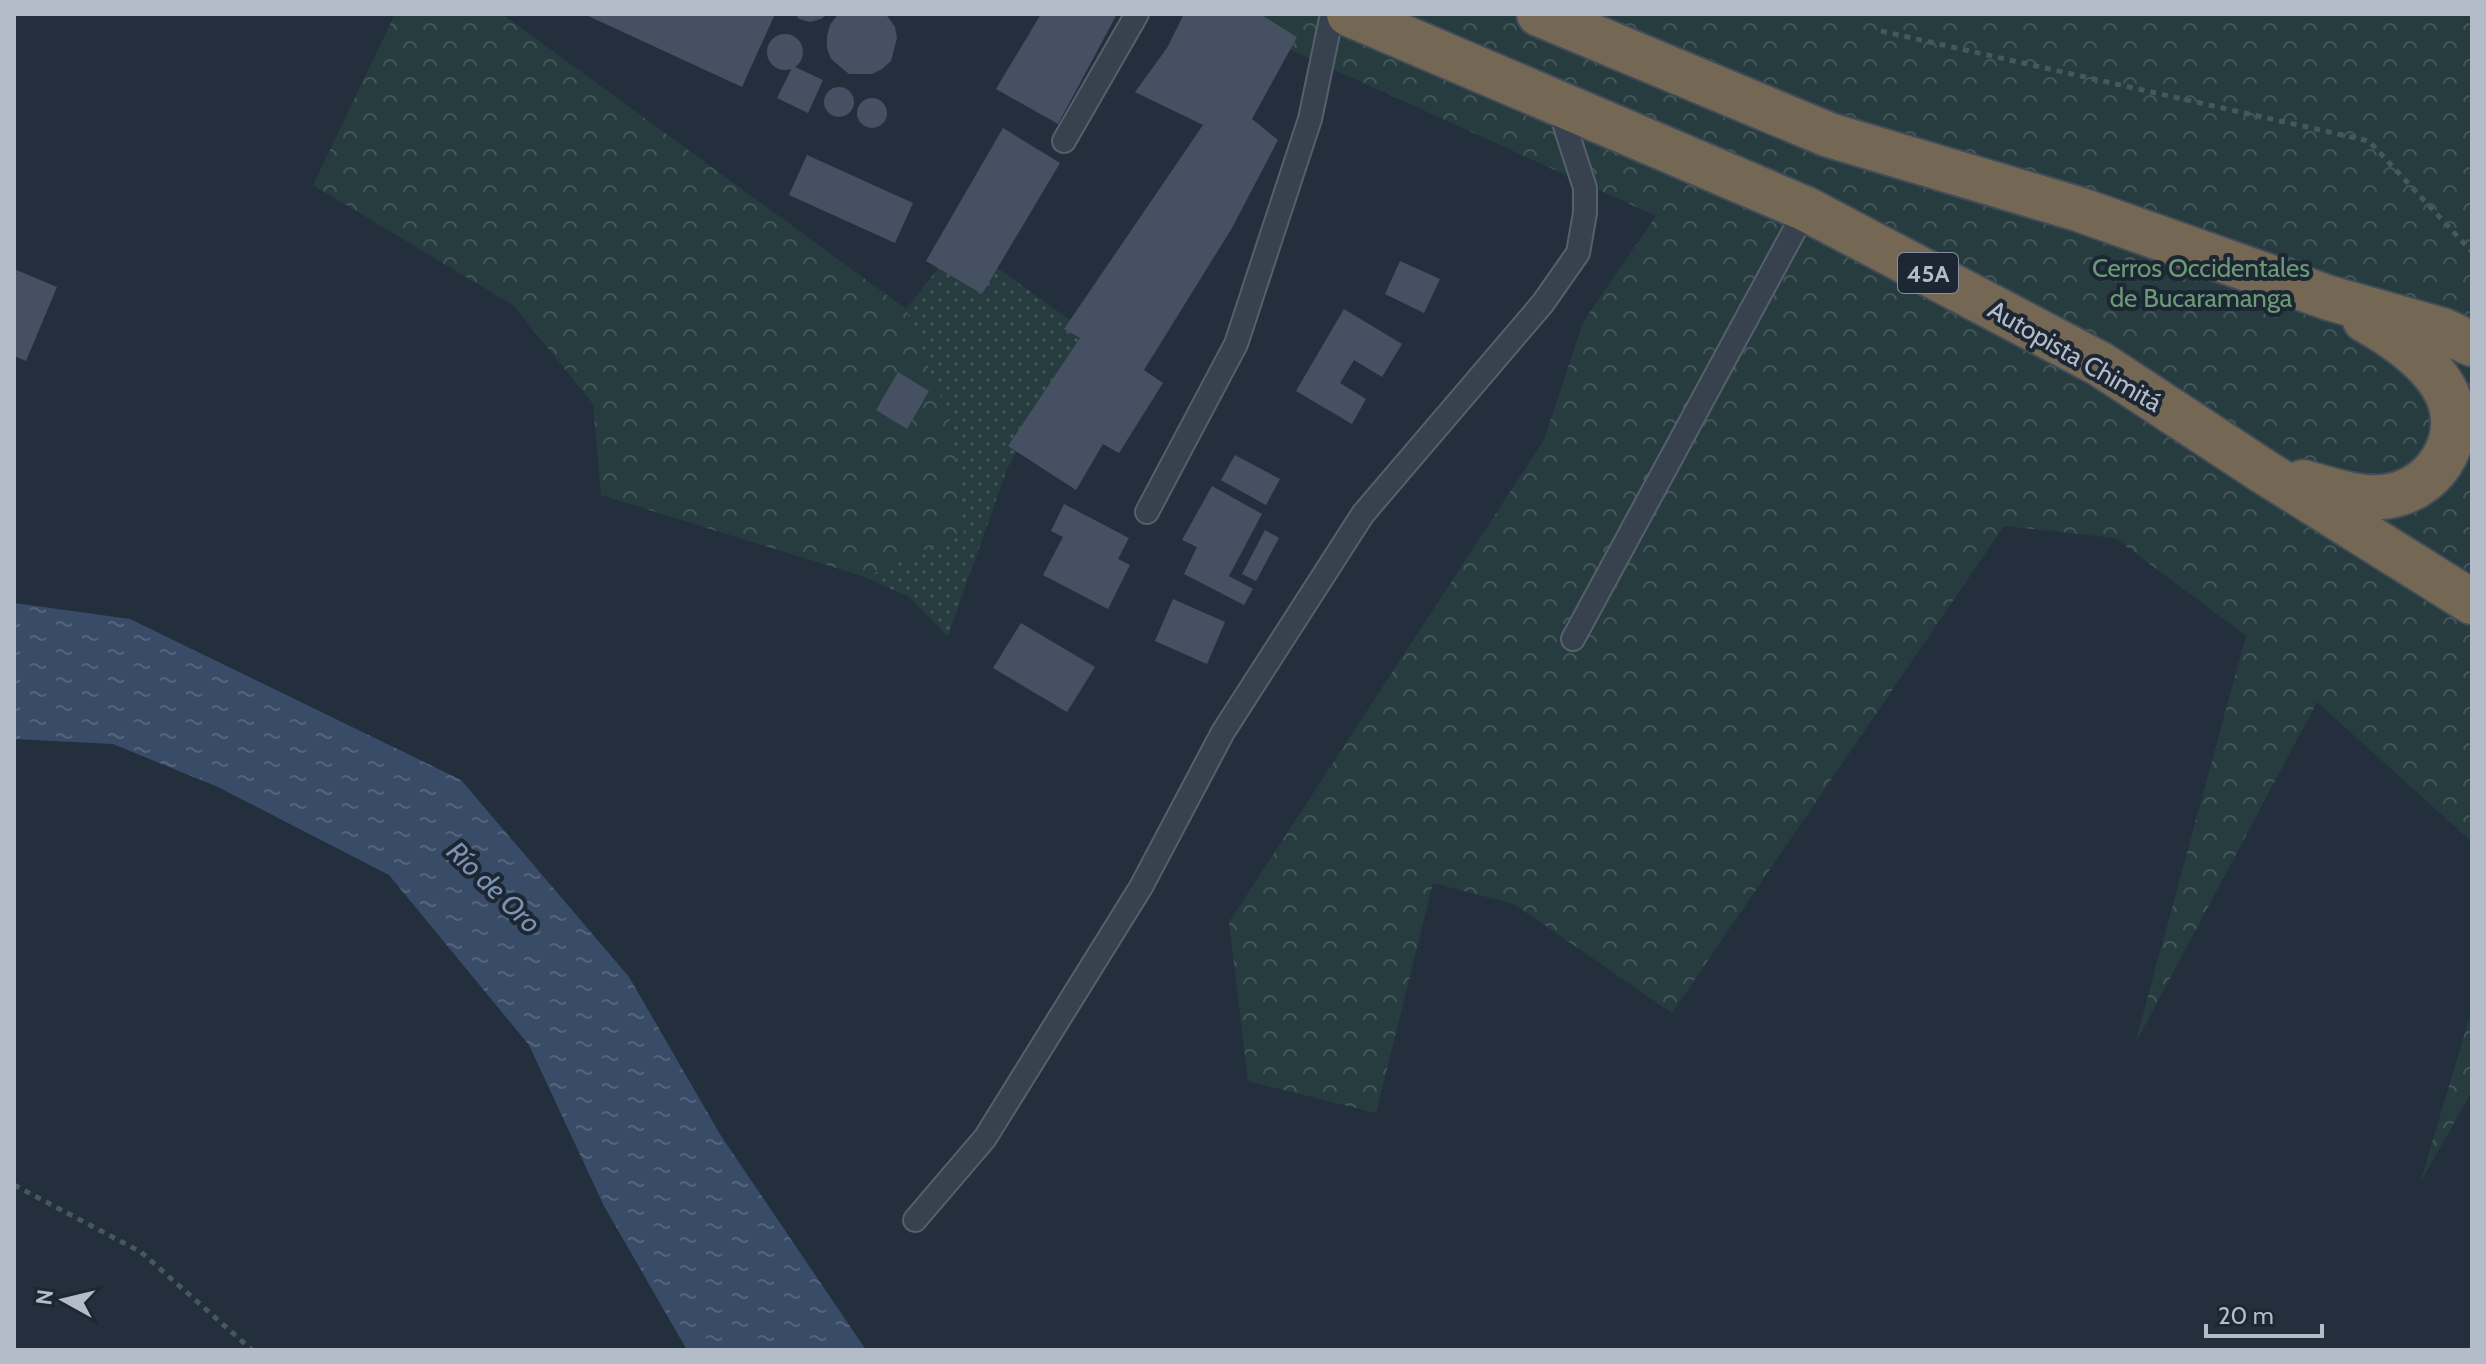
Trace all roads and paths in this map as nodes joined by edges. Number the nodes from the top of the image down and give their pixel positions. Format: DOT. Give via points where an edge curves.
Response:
graph roads {
  1 [pos="1137,14"];
  2 [pos="1332,14"];
  3 [pos="1349,14"];
  4 [pos="1539,14"];
  5 [pos="1881,31"];
  6 [pos="1558,103"];
  7 [pos="1064,141"];
  8 [pos="1806,209"];
  9 [pos="2472,252"];
  10 [pos="2329,298"];
  11 [pos="2472,344"];
  12 [pos="2266,473"];
  13 [pos="1147,512"];
  14 [pos="2472,602"];
  15 [pos="1573,639"];
  16 [pos="14,1185"];
  17 [pos="915,1220"];
  18 [pos="252,1350"];
  1 -- 7 [label="lane"];
  2 -- 13 [label="lane" via="1310,119 1236,344"];
  3 -- 6 [label="highway, Autopista Chimitá / 45A"];
  4 -- 10 [label="highway" via="1829,135 2078,209"];
  5 -- 9 [label="path" via="2369,141"];
  6 -- 8 [label="highway, Autopista Chimitá / 45A"];
  6 -- 17 [label="lane" via="1585,188 1578,253 1543,303 1363,514 1223,732 1141,887 985,1138"];
  8 -- 12 [label="highway, Autopista Chimitá / 45A" via="2100,364"];
  8 -- 15 [label="lane"];
  10 -- 11 [label="highway" via="2442,330"];
  10 -- 12 [label="highway" via="2394,336 2447,394 2453,424 2446,454 2422,484 2383,497 2362,497"];
  12 -- 14 [label="highway, Autopista Chimitá / 45A"];
  16 -- 18 [label="path" via="141,1252"];
}
